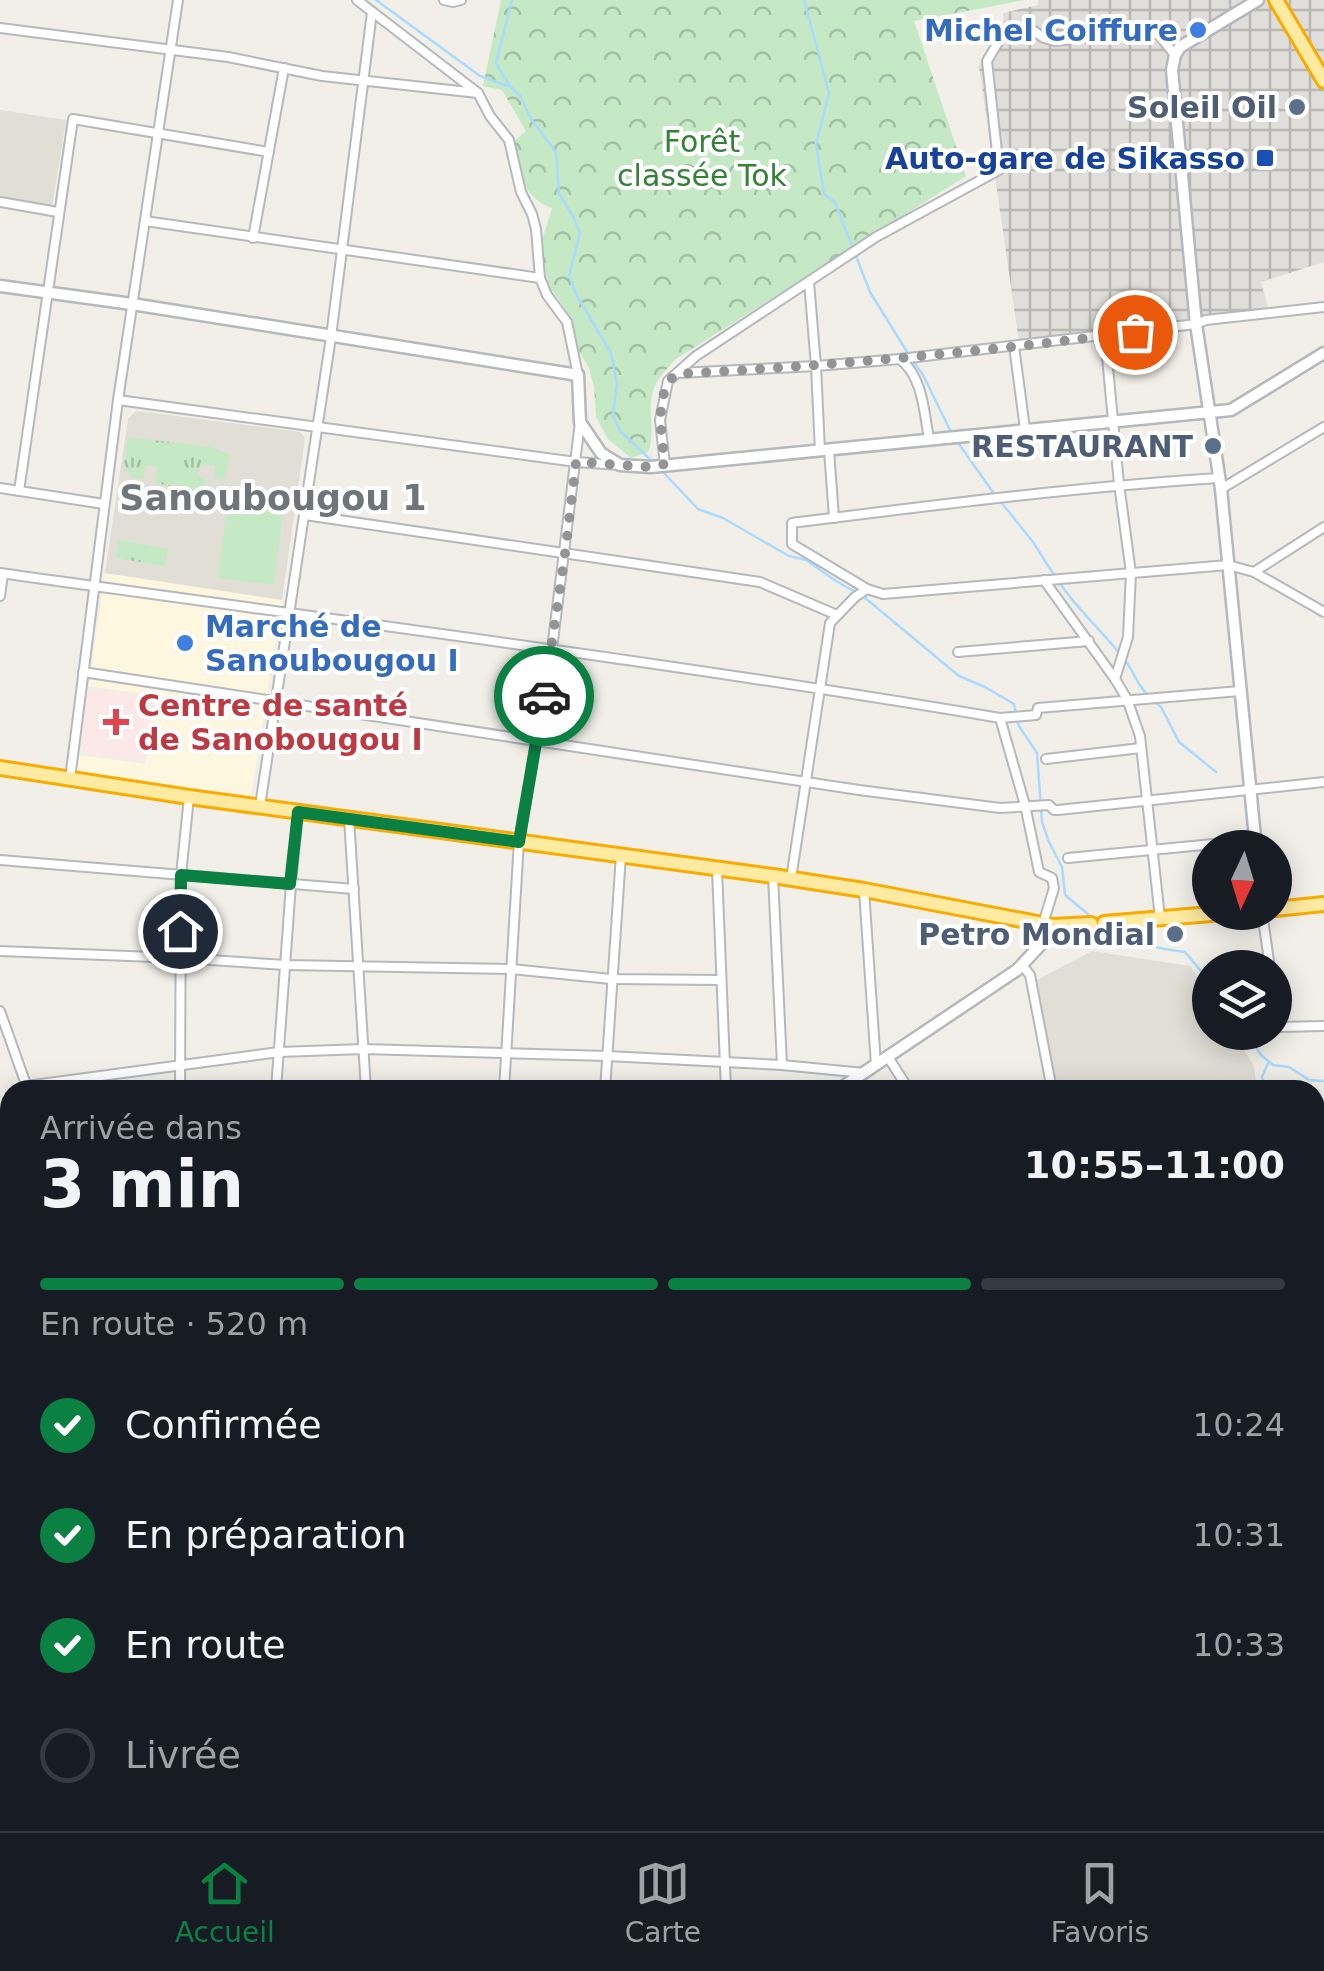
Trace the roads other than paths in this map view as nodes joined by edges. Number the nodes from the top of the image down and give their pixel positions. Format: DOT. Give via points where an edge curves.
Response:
graph roads {
  1 [pos="178,0"];
  2 [pos="357,0"];
  3 [pos="444,0"];
  4 [pos="460,0"];
  5 [pos="1258,0"];
  6 [pos="1276,0"];
  7 [pos="372,12"];
  8 [pos="0,28"];
  9 [pos="171,49"];
  10 [pos="1175,55"];
  11 [pos="1318,58"];
  12 [pos="284,68"];
  13 [pos="1324,80"];
  14 [pos="364,81"];
  15 [pos="478,93"];
  16 [pos="158,134"];
  17 [pos="269,152"];
  18 [pos="0,202"];
  19 [pos="58,212"];
  20 [pos="145,222"];
  21 [pos="253,238"];
  22 [pos="342,251"];
  23 [pos="540,278"];
  24 [pos="808,282"];
  25 [pos="0,286"];
  26 [pos="48,293"];
  27 [pos="132,304"];
  28 [pos="1324,306"];
  29 [pos="1196,324"];
  30 [pos="330,336"];
  31 [pos="1104,336"];
  32 [pos="1014,346"];
  33 [pos="1324,353"];
  34 [pos="900,359"];
  35 [pos="816,366"];
  36 [pos="676,374"];
  37 [pos="578,375"];
  38 [pos="118,400"];
  39 [pos="1210,413"];
  40 [pos="1113,420"];
  41 [pos="580,422"];
  42 [pos="317,427"];
  43 [pos="1324,427"];
  44 [pos="1024,429"];
  45 [pos="929,439"];
  46 [pos="824,450"];
  47 [pos="576,462"];
  48 [pos="620,465"];
  49 [pos="660,465"];
  50 [pos="1119,484"];
  51 [pos="1220,484"];
  52 [pos="0,488"];
  53 [pos="19,491"];
  54 [pos="104,504"];
  55 [pos="305,515"];
  56 [pos="834,518"];
  57 [pos="1324,528"];
  58 [pos="565,554"];
  59 [pos="1228,566"];
  60 [pos="1254,572"];
  61 [pos="2,573"];
  62 [pos="1131,573"];
  63 [pos="1044,580"];
  64 [pos="94,586"];
  65 [pos="862,592"];
  66 [pos="0,596"];
  67 [pos="290,612"];
  68 [pos="1324,612"];
  69 [pos="837,615"];
  70 [pos="1088,640"];
  71 [pos="552,648"];
  72 [pos="958,652"];
  73 [pos="84,672"];
  74 [pos="1115,679"];
  75 [pos="820,688"];
  76 [pos="1240,691"];
  77 [pos="1126,699"];
  78 [pos="275,700"];
  79 [pos="1000,718"];
  80 [pos="536,739"];
  81 [pos="1141,748"];
  82 [pos="1046,759"];
  83 [pos="0,768"];
  84 [pos="70,780"];
  85 [pos="806,782"];
  86 [pos="1324,782"];
  87 [pos="1250,790"];
  88 [pos="189,797"];
  89 [pos="1147,800"];
  90 [pos="1029,805"];
  91 [pos="260,806"];
  92 [pos="298,812"];
  93 [pos="349,818"];
  94 [pos="1254,830"];
  95 [pos="519,842"];
  96 [pos="1192,848"];
  97 [pos="1152,850"];
  98 [pos="621,856"];
  99 [pos="1068,858"];
  100 [pos="0,860"];
  101 [pos="717,869"];
  102 [pos="181,875"];
  103 [pos="773,876"];
  104 [pos="791,880"];
  105 [pos="290,884"];
  106 [pos="354,888"];
  107 [pos="864,890"];
  108 [pos="1324,904"];
  109 [pos="1292,907"];
  110 [pos="1192,915"];
  111 [pos="1160,918"];
  112 [pos="1048,925"];
  113 [pos="0,952"];
  114 [pos="180,958"];
  115 [pos="360,965"];
  116 [pos="1022,965"];
  117 [pos="285,966"];
  118 [pos="511,970"];
  119 [pos="611,979"];
  120 [pos="721,980"];
  121 [pos="0,1010"];
  122 [pos="1324,1026"];
  123 [pos="1292,1027"];
  124 [pos="364,1049"];
  125 [pos="278,1052"];
  126 [pos="506,1052"];
  127 [pos="607,1056"];
  128 [pos="888,1057"];
  129 [pos="724,1063"];
  130 [pos="180,1064"];
  131 [pos="782,1065"];
  132 [pos="876,1065"];
  133 [pos="864,1073"];
  134 [pos="24,1080"];
  135 [pos="78,1080"];
  136 [pos="180,1080"];
  137 [pos="277,1080"];
  138 [pos="366,1080"];
  139 [pos="505,1080"];
  140 [pos="606,1080"];
  141 [pos="725,1080"];
  142 [pos="853,1080"];
  143 [pos="903,1080"];
  144 [pos="1050,1080"];
  1 -- 9 [label="street"];
  2 -- 7 [label="street"];
  3 -- 4 [label="street"];
  5 -- 10 [label="street"];
  6 -- 11 [label="highway"];
  7 -- 14 [label="street"];
  7 -- 15 [label="street"];
  8 -- 9 [label="street"];
  9 -- 12 [label="street"];
  9 -- 16 [label="street"];
  10 -- 24 [label="street" via="1149,32 1055,41 1034,31 1004,34 987,61 999,170"];
  10 -- 29 [label="street"];
  11 -- 13 [label="highway"];
  12 -- 14 [label="street"];
  12 -- 17 [label="street"];
  14 -- 15 [label="street"];
  14 -- 22 [label="street"];
  15 -- 23 [label="street" via="508,140 536,229"];
  16 -- 17 [label="street"];
  16 -- 19 [label="street" via="73,119"];
  16 -- 20 [label="street"];
  17 -- 21 [label="street"];
  18 -- 19 [label="street"];
  19 -- 26 [label="street"];
  20 -- 21 [label="street"];
  20 -- 27 [label="street"];
  21 -- 22 [label="street"];
  22 -- 23 [label="street"];
  22 -- 30 [label="street"];
  23 -- 37 [label="street" via="567,322"];
  24 -- 35 [label="street"];
  24 -- 36 [label="street"];
  25 -- 26 [label="street"];
  26 -- 27 [label="street"];
  26 -- 53 [label="street"];
  27 -- 30 [label="street"];
  27 -- 38 [label="street"];
  28 -- 29 [label="street"];
  29 -- 31 [label="street"];
  29 -- 39 [label="street"];
  30 -- 37 [label="street"];
  30 -- 42 [label="street"];
  31 -- 32 [label="street"];
  31 -- 40 [label="street"];
  32 -- 34 [label="street"];
  32 -- 44 [label="street"];
  33 -- 39 [label="street" via="1230,410"];
  34 -- 35 [label="street"];
  34 -- 45 [label="street" via="917,381"];
  35 -- 36 [label="street"];
  35 -- 46 [label="street"];
  36 -- 49 [label="street" via="668,381 660,420"];
  37 -- 41 [label="street"];
  38 -- 42 [label="street"];
  38 -- 54 [label="street"];
  39 -- 40 [label="street"];
  39 -- 51 [label="street"];
  40 -- 44 [label="street"];
  40 -- 50 [label="street"];
  41 -- 47 [label="street"];
  41 -- 48 [label="street" via="601,453"];
  42 -- 47 [label="street"];
  42 -- 55 [label="street"];
  43 -- 51 [label="street"];
  44 -- 45 [label="street"];
  45 -- 46 [label="street"];
  46 -- 49 [label="street"];
  46 -- 56 [label="street"];
  47 -- 48 [label="street"];
  47 -- 58 [label="street"];
  48 -- 49 [label="street"];
  50 -- 51 [label="street"];
  50 -- 56 [label="street"];
  50 -- 62 [label="street"];
  51 -- 59 [label="street"];
  52 -- 53 [label="street"];
  53 -- 54 [label="street"];
  54 -- 64 [label="street"];
  55 -- 58 [label="street"];
  55 -- 67 [label="street"];
  56 -- 65 [label="street" via="792,523 792,544"];
  57 -- 60 [label="street"];
  58 -- 69 [label="street" via="760,582"];
  58 -- 71 [label="street"];
  59 -- 60 [label="street"];
  59 -- 62 [label="street"];
  59 -- 76 [label="street"];
  60 -- 68 [label="street"];
  61 -- 64 [label="street"];
  61 -- 66 [label="street"];
  62 -- 63 [label="street"];
  62 -- 74 [label="street" via="1128,638"];
  63 -- 65 [label="street"];
  63 -- 70 [label="street"];
  64 -- 67 [label="street"];
  64 -- 73 [label="street"];
  65 -- 69 [label="street"];
  67 -- 71 [label="street"];
  67 -- 78 [label="street"];
  69 -- 75 [label="street" via="830,622"];
  70 -- 72 [label="street"];
  70 -- 74 [label="street"];
  71 -- 75 [label="street"];
  71 -- 80 [label="street"];
  73 -- 78 [label="street"];
  73 -- 84 [label="street"];
  74 -- 77 [label="street"];
  75 -- 79 [label="street"];
  75 -- 85 [label="street"];
  76 -- 77 [label="street"];
  76 -- 87 [label="street"];
  77 -- 79 [label="street"];
  77 -- 81 [label="street"];
  78 -- 80 [label="street"];
  78 -- 91 [label="street"];
  79 -- 90 [label="street"];
  80 -- 85 [label="street"];
  80 -- 95 [label="street"];
  81 -- 82 [label="street"];
  81 -- 89 [label="street"];
  83 -- 84 [label="highway"];
  84 -- 88 [label="highway"];
  85 -- 90 [label="street" via="1000,808"];
  85 -- 104 [label="street"];
  86 -- 87 [label="street"];
  87 -- 89 [label="street"];
  87 -- 94 [label="street"];
  88 -- 91 [label="highway"];
  88 -- 102 [label="street"];
  89 -- 90 [label="street" via="1058,810"];
  89 -- 97 [label="street"];
  90 -- 112 [label="street" via="1039,872 1052,878 1054,888"];
  91 -- 92 [label="highway"];
  92 -- 93 [label="highway"];
  92 -- 105 [label="street"];
  93 -- 95 [label="highway"];
  93 -- 106 [label="street"];
  95 -- 98 [label="highway"];
  95 -- 118 [label="street"];
  96 -- 97 [label="street"];
  97 -- 99 [label="street"];
  97 -- 111 [label="street"];
  98 -- 101 [label="highway"];
  98 -- 119 [label="street"];
  100 -- 102 [label="street"];
  101 -- 103 [label="highway"];
  101 -- 120 [label="street"];
  102 -- 105 [label="street"];
  102 -- 114 [label="street"];
  103 -- 104 [label="highway"];
  103 -- 131 [label="street"];
  104 -- 107 [label="highway"];
  105 -- 106 [label="street"];
  105 -- 117 [label="street"];
  106 -- 115 [label="street"];
  107 -- 112 [label="highway"];
  107 -- 132 [label="street"];
  108 -- 109 [label="highway"];
  110 -- 111 [label="highway"];
  111 -- 112 [label="highway"];
  112 -- 116 [label="street" via="1046,940"];
  113 -- 114 [label="street"];
  114 -- 117 [label="street"];
  114 -- 130 [label="street"];
  115 -- 117 [label="street"];
  115 -- 118 [label="street"];
  115 -- 124 [label="street"];
  116 -- 128 [label="street"];
  116 -- 144 [label="street" via="1030,975"];
  117 -- 125 [label="street"];
  118 -- 119 [label="street"];
  118 -- 126 [label="street"];
  119 -- 120 [label="street"];
  119 -- 127 [label="street"];
  120 -- 129 [label="street"];
  121 -- 134 [label="street"];
  122 -- 123 [label="street"];
  124 -- 125 [label="street"];
  124 -- 126 [label="street"];
  124 -- 138 [label="street"];
  125 -- 130 [label="street"];
  125 -- 137 [label="street"];
  126 -- 127 [label="street"];
  126 -- 139 [label="street"];
  127 -- 129 [label="street"];
  127 -- 140 [label="street"];
  128 -- 132 [label="street"];
  128 -- 143 [label="street"];
  129 -- 131 [label="street"];
  129 -- 141 [label="street"];
  130 -- 135 [label="street"];
  130 -- 136 [label="street"];
  131 -- 133 [label="street"];
  132 -- 133 [label="street"];
  133 -- 142 [label="street"];
}
